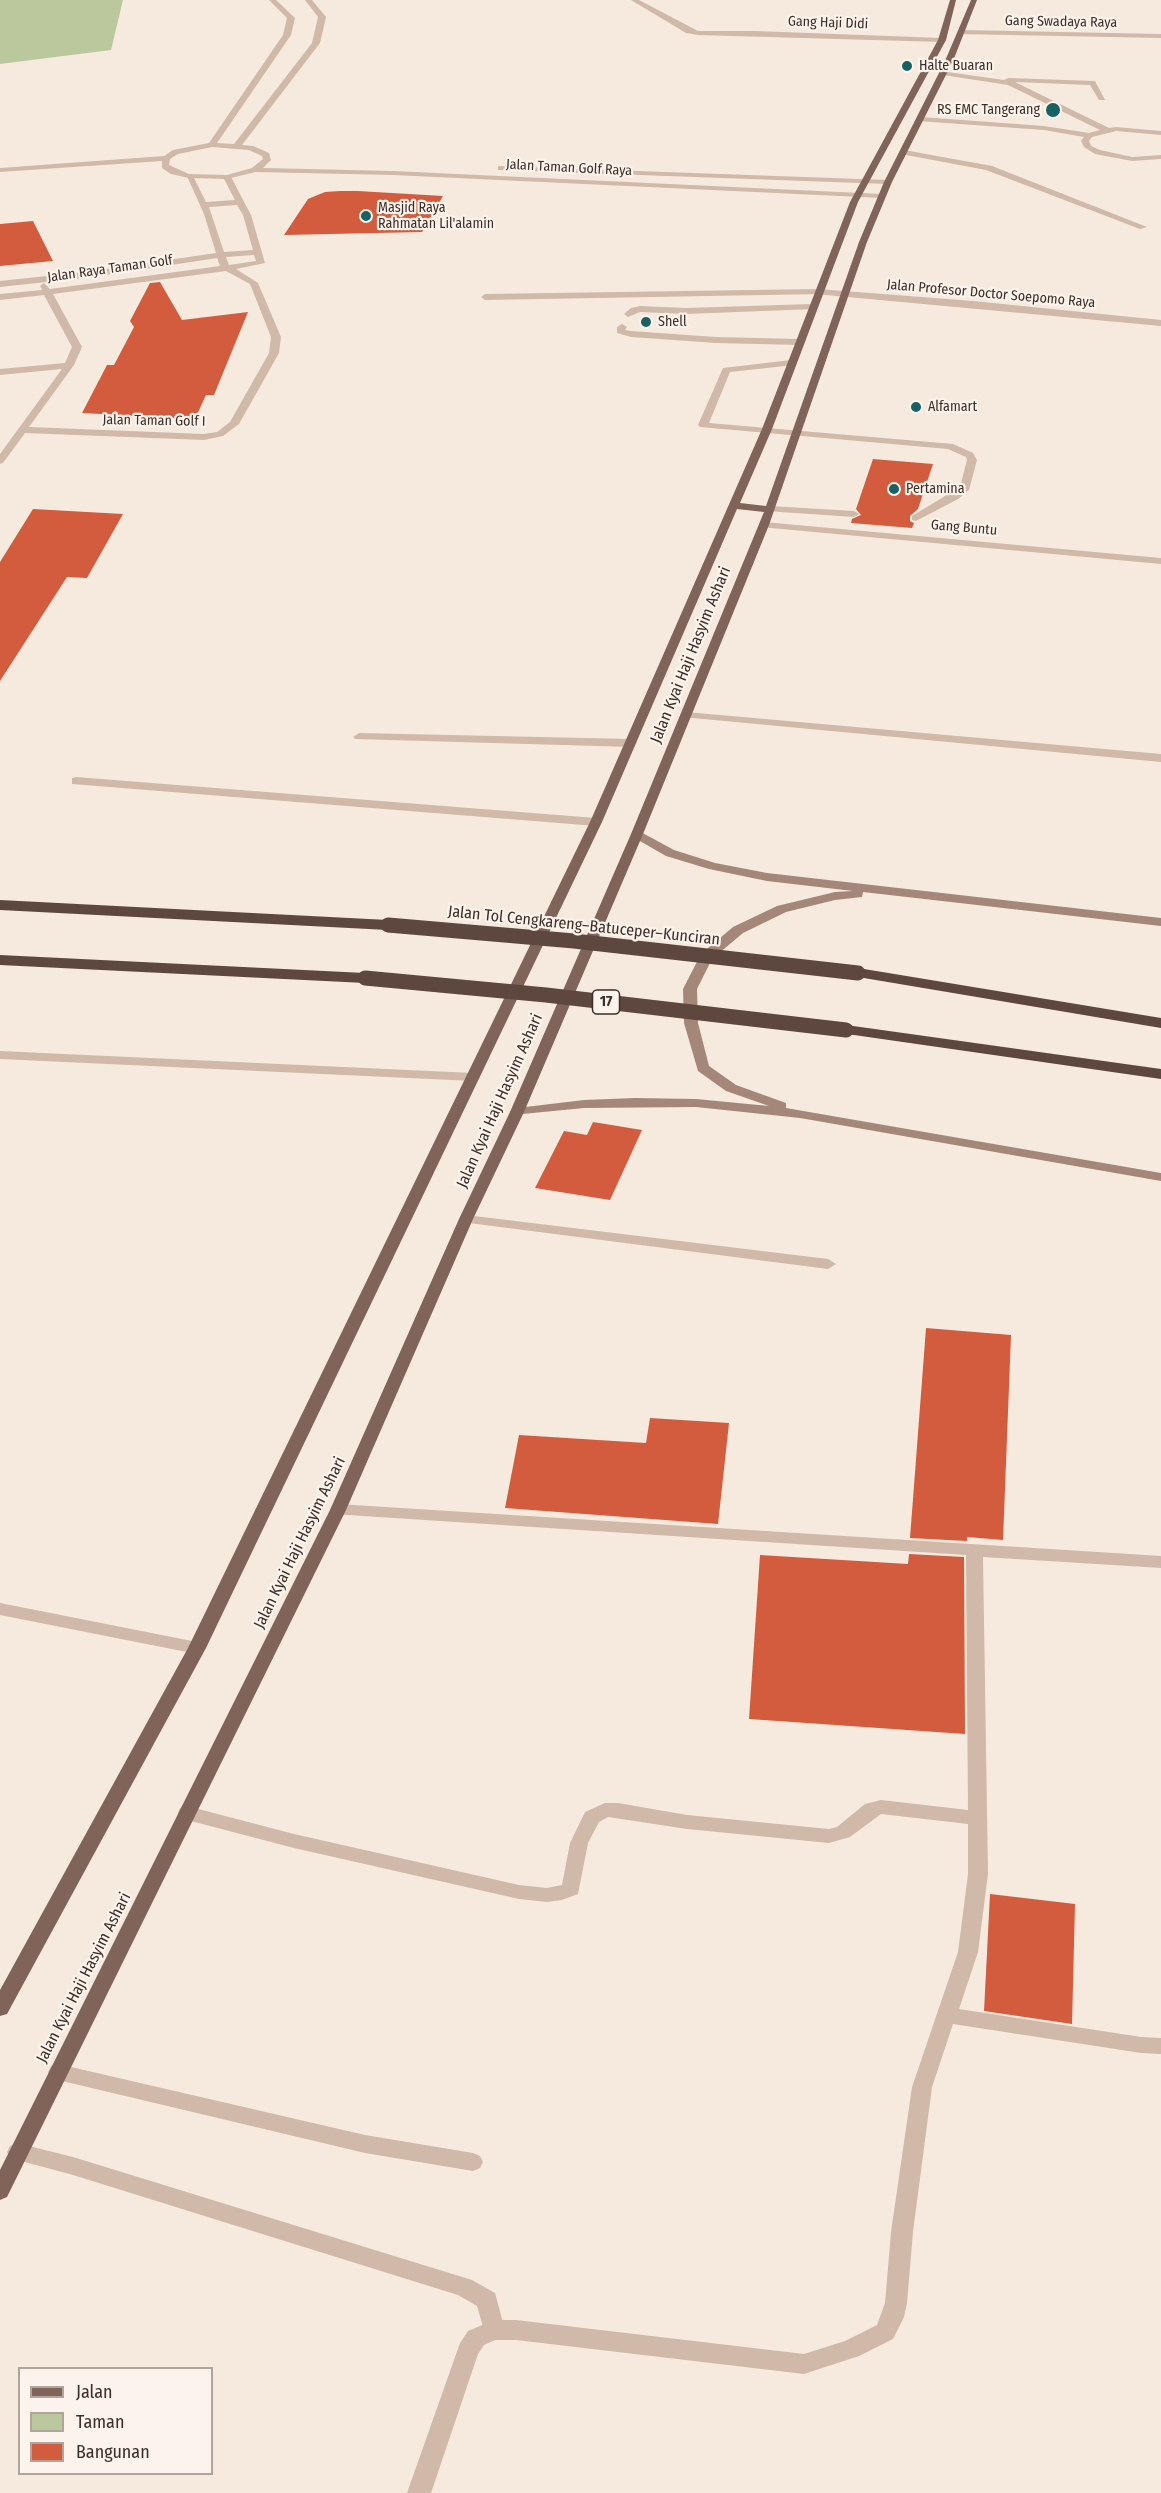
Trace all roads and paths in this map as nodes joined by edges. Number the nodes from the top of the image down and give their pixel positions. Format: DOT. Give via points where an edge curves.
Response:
graph roads {
  1 [pos="272,0"];
  2 [pos="308,0"];
  3 [pos="634,0"];
  4 [pos="953,0"];
  5 [pos="974,0"];
  6 [pos="961,32"];
  7 [pos="1161,36"];
  8 [pos="942,40"];
  9 [pos="943,73"];
  10 [pos="1002,80"];
  11 [pos="1102,98"];
  12 [pos="922,117"];
  13 [pos="1107,130"];
  14 [pos="1161,133"];
  15 [pos="1089,135"];
  16 [pos="212,145"];
  17 [pos="238,145"];
  18 [pos="904,152"];
  19 [pos="1161,157"];
  20 [pos="267,160"];
  21 [pos="279,160"];
  22 [pos="166,162"];
  23 [pos="337,162"];
  24 [pos="0,170"];
  25 [pos="255,170"];
  26 [pos="189,176"];
  27 [pos="227,177"];
  28 [pos="22,178"];
  29 [pos="865,181"];
  30 [pos="888,182"];
  31 [pos="858,195"];
  32 [pos="882,196"];
  33 [pos="240,202"];
  34 [pos="203,205"];
  35 [pos="1143,227"];
  36 [pos="258,252"];
  37 [pos="219,255"];
  38 [pos="261,263"];
  39 [pos="224,266"];
  40 [pos="40,280"];
  41 [pos="254,283"];
  42 [pos="0,284"];
  43 [pos="47,292"];
  44 [pos="844,294"];
  45 [pos="0,297"];
  46 [pos="485,297"];
  47 [pos="815,299"];
  48 [pos="628,314"];
  49 [pos="1161,323"];
  50 [pos="622,327"];
  51 [pos="800,342"];
  52 [pos="791,363"];
  53 [pos="69,365"];
  54 [pos="0,372"];
  55 [pos="766,429"];
  56 [pos="23,430"];
  57 [pos="798,432"];
  58 [pos="4,450"];
  59 [pos="0,460"];
  60 [pos="734,506"];
  61 [pos="770,509"];
  62 [pos="854,514"];
  63 [pos="916,518"];
  64 [pos="764,525"];
  65 [pos="1161,561"];
  66 [pos="686,715"];
  67 [pos="358,737"];
  68 [pos="631,743"];
  69 [pos="1161,758"];
  70 [pos="76,781"];
  71 [pos="596,822"];
  72 [pos="637,834"];
  73 [pos="894,891"];
  74 [pos="0,905"];
  75 [pos="1161,922"];
  76 [pos="0,960"];
  77 [pos="1161,1023"];
  78 [pos="0,1055"];
  79 [pos="1161,1074"];
  80 [pos="473,1077"];
  81 [pos="518,1112"];
  82 [pos="800,1114"];
  83 [pos="1161,1177"];
  84 [pos="466,1218"];
  85 [pos="828,1264"];
  86 [pos="338,1510"];
  87 [pos="974,1550"];
  88 [pos="1161,1562"];
  89 [pos="0,1609"];
  90 [pos="197,1648"];
  91 [pos="187,1813"];
  92 [pos="978,1818"];
  93 [pos="5,1987"];
  94 [pos="0,2008"];
  95 [pos="947,2015"];
  96 [pos="1161,2046"];
  97 [pos="58,2072"];
  98 [pos="17,2152"];
  99 [pos="473,2162"];
  100 [pos="0,2191"];
  101 [pos="494,2330"];
  102 [pos="419,2493"];
  1 -- 16 [label="street" via="291,18 287,35"];
  2 -- 17 [label="street" via="322,17 316,42"];
  3 -- 8 [label="street, Gang Haji Didi" via="689,31"];
  4 -- 8 [label="main road, Jalan Kyai Haji Hasyim Ashari"];
  5 -- 6 [label="main road, Jalan Kyai Haji Hasyim Ashari"];
  6 -- 7 [label="street, Gang Swadaya Raya"];
  6 -- 9 [label="main road, Jalan Kyai Haji Hasyim Ashari"];
  8 -- 29 [label="main road, Jalan Kyai Haji Hasyim Ashari"];
  9 -- 10 [label="street"];
  9 -- 12 [label="main road, Jalan Kyai Haji Hasyim Ashari"];
  10 -- 11 [label="street" via="1092,83"];
  10 -- 13 [label="street" via="1095,120"];
  12 -- 15 [label="street"];
  12 -- 18 [label="main road, Jalan Kyai Haji Hasyim Ashari"];
  13 -- 14 [label="street"];
  13 -- 15 [label="street"];
  15 -- 19 [label="street" via="1085,141 1088,147 1098,152 1132,159"];
  16 -- 17 [label="street"];
  16 -- 22 [label="street" via="176,152"];
  17 -- 20 [label="street" via="260,151"];
  18 -- 30 [label="main road, Jalan Kyai Haji Hasyim Ashari"];
  18 -- 35 [label="street" via="989,168"];
  20 -- 21 [label="street"];
  20 -- 25 [label="street"];
  22 -- 24 [label="street"];
  22 -- 26 [label="street" via="174,172"];
  22 -- 28 [label="street"];
  23 -- 29 [label="street, Jalan Taman Golf Raya"];
  25 -- 27 [label="street"];
  25 -- 31 [label="street, Jalan Taman Golf Raya"];
  26 -- 27 [label="street"];
  26 -- 34 [label="street"];
  27 -- 33 [label="street"];
  29 -- 30 [label="street, Jalan Taman Golf Raya"];
  29 -- 31 [label="main road, Jalan Kyai Haji Hasyim Ashari"];
  30 -- 32 [label="main road, Jalan Kyai Haji Hasyim Ashari"];
  31 -- 32 [label="street, Jalan Taman Golf Raya"];
  31 -- 47 [label="main road, Jalan Kyai Haji Hasyim Ashari"];
  32 -- 44 [label="main road, Jalan Kyai Haji Hasyim Ashari"];
  33 -- 34 [label="street"];
  33 -- 36 [label="street"];
  34 -- 37 [label="street"];
  36 -- 37 [label="street, Jalan Raya Taman Golf"];
  36 -- 38 [label="street"];
  37 -- 39 [label="street"];
  37 -- 40 [label="street, Jalan Raya Taman Golf"];
  38 -- 39 [label="street, Jalan Raya Taman Golf"];
  38 -- 41 [label="street"];
  39 -- 41 [label="street"];
  39 -- 43 [label="street, Jalan Raya Taman Golf"];
  40 -- 42 [label="street, Jalan Raya Taman Golf"];
  40 -- 43 [label="street"];
  41 -- 56 [label="street, Jalan Taman Golf I" via="276,337 274,353 234,424 220,434 182,438"];
  43 -- 45 [label="street, Jalan Raya Taman Golf"];
  43 -- 53 [label="street" via="77,347"];
  44 -- 47 [label="street, Jalan Profesor Doctor Soepomo Raya"];
  44 -- 49 [label="street, Jalan Profesor Doctor Soepomo Raya"];
  44 -- 57 [label="main road, Jalan Kyai Haji Hasyim Ashari"];
  46 -- 47 [label="street"];
  47 -- 48 [label="street" via="686,311 640,309"];
  47 -- 51 [label="main road, Jalan Kyai Haji Hasyim Ashari"];
  50 -- 51 [label="street" via="620,331 631,334"];
  51 -- 52 [label="main road, Jalan Kyai Haji Hasyim Ashari"];
  52 -- 55 [label="main road, Jalan Kyai Haji Hasyim Ashari"];
  52 -- 55 [label="street" via="726,370 703,421 710,426"];
  53 -- 54 [label="street"];
  53 -- 56 [label="street"];
  55 -- 57 [label="street"];
  55 -- 60 [label="main road, Jalan Kyai Haji Hasyim Ashari"];
  56 -- 58 [label="street"];
  57 -- 61 [label="main road, Jalan Kyai Haji Hasyim Ashari"];
  57 -- 63 [label="street" via="950,446 970,455 965,488"];
  58 -- 59 [label="street"];
  60 -- 61 [label="main road"];
  60 -- 68 [label="main road, Jalan Kyai Haji Hasyim Ashari"];
  61 -- 62 [label="street"];
  61 -- 64 [label="main road, Jalan Kyai Haji Hasyim Ashari"];
  64 -- 65 [label="street, Gang Buntu"];
  64 -- 66 [label="main road, Jalan Kyai Haji Hasyim Ashari"];
  66 -- 69 [label="street"];
  66 -- 72 [label="main road, Jalan Kyai Haji Hasyim Ashari"];
  67 -- 68 [label="street"];
  68 -- 71 [label="main road, Jalan Kyai Haji Hasyim Ashari"];
  70 -- 71 [label="street"];
  71 -- 80 [label="main road, Jalan Kyai Haji Hasyim Ashari"];
  72 -- 73 [label="main road" via="670,853 713,866 767,877"];
  72 -- 81 [label="main road, Jalan Kyai Haji Hasyim Ashari"];
  73 -- 75 [label="main road"];
  73 -- 82 [label="main road" via="835,896 782,909 738,930 706,957 690,989 691,1023 703,1068 730,1088"];
  74 -- 77 [label="highway, Jalan Tol Cengkareng–Batuceper–Kunciran, bridge" via="388,925 574,941 858,973"];
  76 -- 79 [label="highway, 17, bridge" via="365,978 546,995 846,1030"];
  78 -- 80 [label="street"];
  80 -- 90 [label="main road, Jalan Kyai Haji Hasyim Ashari"];
  81 -- 82 [label="main road" via="635,1102 696,1103"];
  81 -- 84 [label="main road, Jalan Kyai Haji Hasyim Ashari"];
  82 -- 83 [label="main road"];
  84 -- 85 [label="street"];
  84 -- 86 [label="main road, Jalan Kyai Haji Hasyim Ashari"];
  86 -- 87 [label="street"];
  86 -- 91 [label="main road, Jalan Kyai Haji Hasyim Ashari"];
  87 -- 88 [label="street"];
  87 -- 92 [label="street"];
  89 -- 90 [label="street"];
  90 -- 93 [label="main road, Jalan Kyai Haji Hasyim Ashari"];
  91 -- 92 [label="street" via="294,1841 547,1895 570,1889 579,1843 592,1817 605,1810 829,1836 843,1832 872,1809 881,1807"];
  91 -- 97 [label="main road, Jalan Kyai Haji Hasyim Ashari"];
  92 -- 95 [label="street" via="978,1874 968,1952"];
  93 -- 94 [label="main road, Jalan Kyai Haji Hasyim Ashari"];
  95 -- 96 [label="street"];
  95 -- 101 [label="street" via="922,2087 896,2303 885,2332 852,2349 804,2364"];
  97 -- 98 [label="main road, Jalan Kyai Haji Hasyim Ashari"];
  97 -- 99 [label="street" via="365,2144"];
  98 -- 100 [label="main road, Jalan Kyai Haji Hasyim Ashari"];
  98 -- 101 [label="street" via="464,2287 487,2300"];
  101 -- 102 [label="street" via="476,2338 468,2350"];
}
